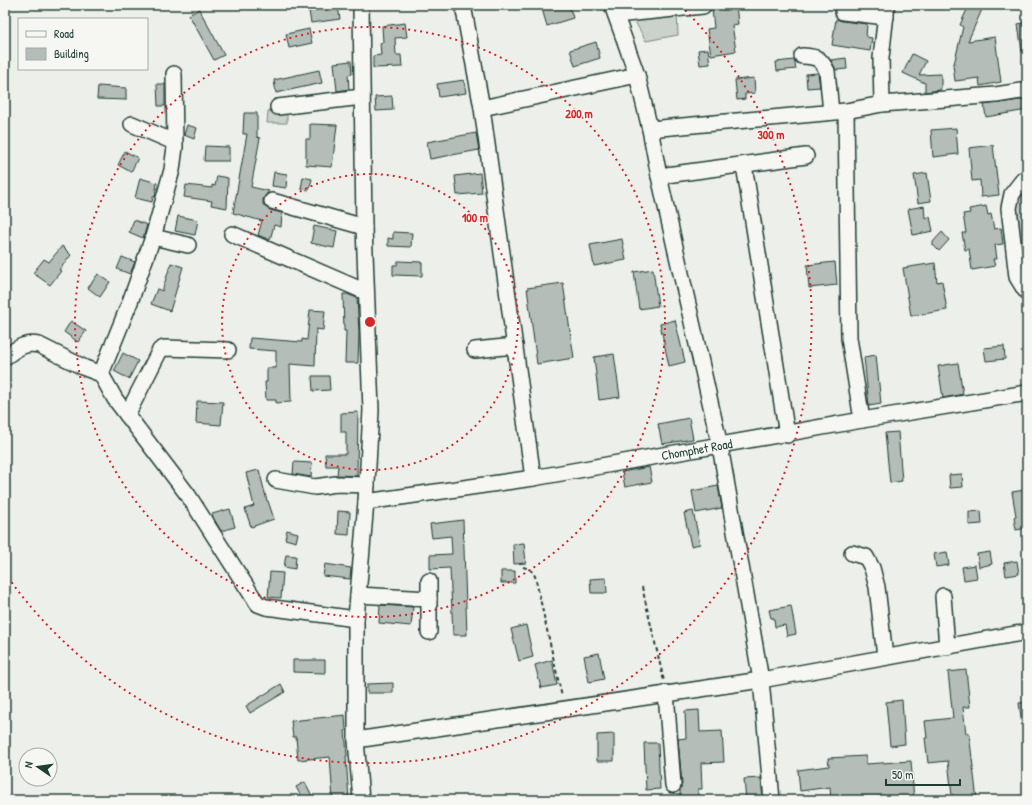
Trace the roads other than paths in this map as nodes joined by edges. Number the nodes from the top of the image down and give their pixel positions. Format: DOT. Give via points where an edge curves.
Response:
graph roads {
  1 [pos="361,5"];
  2 [pos="463,5"];
  3 [pos="703,6"];
  4 [pos="671,7"];
  5 [pos="614,10"];
  6 [pos="887,11"];
  7 [pos="842,12"];
  8 [pos="802,56"];
  9 [pos="174,74"];
  10 [pos="636,75"];
  11 [pos="1027,90"];
  12 [pos="362,97"];
  13 [pos="882,104"];
  14 [pos="278,107"];
  15 [pos="482,108"];
  16 [pos="839,112"];
  17 [pos="132,124"];
  18 [pos="650,128"];
  19 [pos="174,142"];
  20 [pos="806,156"];
  21 [pos="744,165"];
  22 [pos="659,176"];
  23 [pos="1027,177"];
  24 [pos="272,201"];
  25 [pos="364,227"];
  26 [pos="232,234"];
  27 [pos="153,237"];
  28 [pos="188,245"];
  29 [pos="1027,291"];
  30 [pos="366,292"];
  31 [pos="516,346"];
  32 [pos="228,350"];
  33 [pos="475,350"];
  34 [pos="5,357"];
  35 [pos="101,374"];
  36 [pos="1027,393"];
  37 [pos="127,415"];
  38 [pos="862,420"];
  39 [pos="787,434"];
  40 [pos="720,446"];
  41 [pos="534,478"];
  42 [pos="276,480"];
  43 [pos="367,485"];
  44 [pos="366,502"];
  45 [pos="852,553"];
  46 [pos="429,581"];
  47 [pos="358,595"];
  48 [pos="943,596"];
  49 [pos="429,599"];
  50 [pos="356,619"];
  51 [pos="429,632"];
  52 [pos="1027,632"];
  53 [pos="947,646"];
  54 [pos="886,657"];
  55 [pos="761,680"];
  56 [pos="666,693"];
  57 [pos="356,740"];
  58 [pos="673,785"];
  59 [pos="361,800"];
  60 [pos="772,800"];
  1 -- 12 [label="street"];
  2 -- 15 [label="street"];
  3 -- 4 [label="street"];
  4 -- 5 [label="street"];
  5 -- 10 [label="street"];
  6 -- 7 [label="street"];
  6 -- 13 [label="street" via="881,58"];
  8 -- 16 [label="street" via="820,59 827,71"];
  9 -- 19 [label="street"];
  10 -- 15 [label="street"];
  10 -- 18 [label="street"];
  11 -- 13 [label="street" via="996,96"];
  12 -- 14 [label="street"];
  12 -- 25 [label="street"];
  13 -- 16 [label="street"];
  15 -- 31 [label="street"];
  16 -- 18 [label="street"];
  16 -- 38 [label="street" via="849,338"];
  17 -- 19 [label="street"];
  18 -- 22 [label="street"];
  19 -- 27 [label="street" via="172,170"];
  20 -- 21 [label="street"];
  21 -- 22 [label="street"];
  21 -- 39 [label="street"];
  22 -- 40 [label="street"];
  23 -- 29 [label="street" via="1012,194 1009,208 1017,277"];
  24 -- 25 [label="street"];
  25 -- 30 [label="street"];
  26 -- 30 [label="street"];
  27 -- 28 [label="street"];
  27 -- 35 [label="street"];
  30 -- 43 [label="street" via="371,410"];
  31 -- 33 [label="street"];
  31 -- 41 [label="street"];
  32 -- 37 [label="street" via="160,350"];
  34 -- 35 [label="street" via="31,343"];
  35 -- 37 [label="street"];
  36 -- 38 [label="street, Chomphet Road"];
  37 -- 50 [label="street" via="188,495 258,604"];
  38 -- 39 [label="street, Chomphet Road"];
  39 -- 40 [label="street, Chomphet Road"];
  40 -- 41 [label="street, Chomphet Road"];
  40 -- 55 [label="street"];
  41 -- 44 [label="street, Chomphet Road"];
  42 -- 43 [label="street" via="315,487 336,484"];
  43 -- 44 [label="street"];
  44 -- 47 [label="street"];
  45 -- 54 [label="street" via="866,557 872,568"];
  46 -- 49 [label="street"];
  47 -- 49 [label="street"];
  47 -- 50 [label="street"];
  48 -- 53 [label="street"];
  49 -- 51 [label="street"];
  50 -- 57 [label="street"];
  52 -- 53 [label="street"];
  53 -- 54 [label="street"];
  54 -- 55 [label="street"];
  55 -- 56 [label="street"];
  55 -- 60 [label="street"];
  56 -- 57 [label="street"];
  56 -- 58 [label="street"];
  57 -- 59 [label="street"];
}
